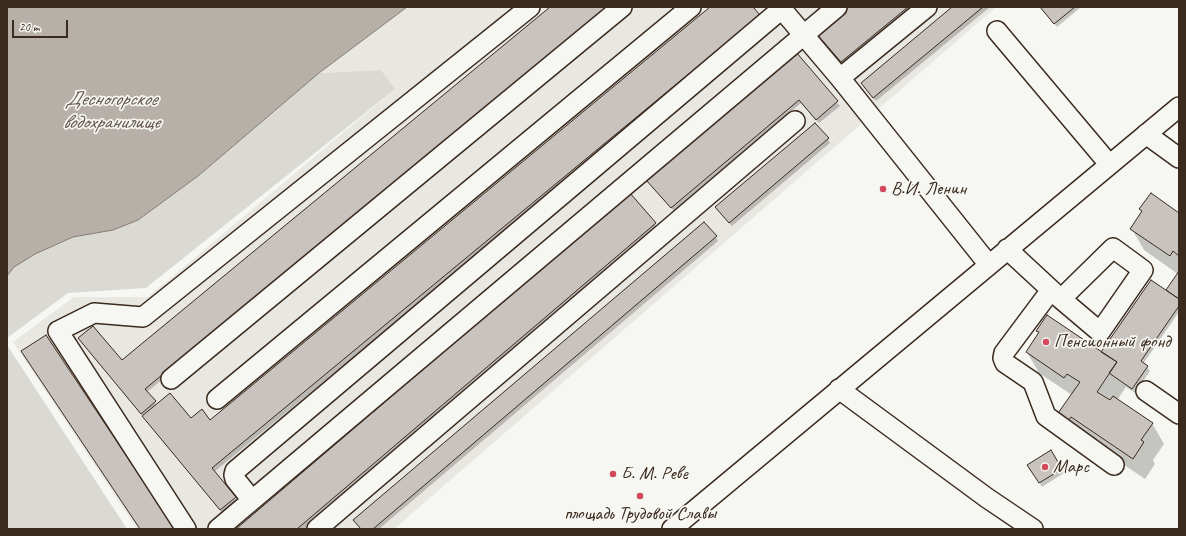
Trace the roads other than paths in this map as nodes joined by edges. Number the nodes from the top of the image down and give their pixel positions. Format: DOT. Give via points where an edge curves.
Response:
graph roads {
  1 [pos="530,7"];
  2 [pos="622,7"];
  3 [pos="691,7"];
  4 [pos="836,7"];
  5 [pos="927,7"];
  6 [pos="782,8"];
  7 [pos="997,31"];
  8 [pos="803,35"];
  9 [pos="840,78"];
  10 [pos="1179,107"];
  11 [pos="795,120"];
  12 [pos="1146,134"];
  13 [pos="1179,158"];
  14 [pos="1109,164"];
  15 [pos="1007,250"];
  16 [pos="989,265"];
  17 [pos="171,379"];
  18 [pos="839,389"];
  19 [pos="1146,392"];
  20 [pos="217,399"];
  21 [pos="1179,414"];
  22 [pos="1114,465"];
  23 [pos="252,500"];
  24 [pos="684,526"];
  25 [pos="186,529"];
  26 [pos="218,529"];
  27 [pos="317,529"];
  28 [pos="1033,529"];
  1 -- 25 [label="street" via="142,317 94,313 58,331"];
  2 -- 17 [label="street"];
  3 -- 20 [label="street"];
  4 -- 8 [label="street"];
  5 -- 9 [label="street"];
  6 -- 8 [label="street"];
  6 -- 23 [label="street" via="235,471 235,479"];
  7 -- 14 [label="street"];
  8 -- 9 [label="street"];
  8 -- 23 [label="street"];
  9 -- 16 [label="street"];
  10 -- 12 [label="street"];
  11 -- 27 [label="street"];
  12 -- 13 [label="street"];
  12 -- 14 [label="street"];
  14 -- 15 [label="street"];
  15 -- 16 [label="street"];
  15 -- 22 [label="street" via="1056,295 1004,353 1005,363 1033,382 1046,416"];
  16 -- 18 [label="street"];
  18 -- 24 [label="street"];
  18 -- 28 [label="street"];
  19 -- 21 [label="street"];
  23 -- 26 [label="street"];
}
